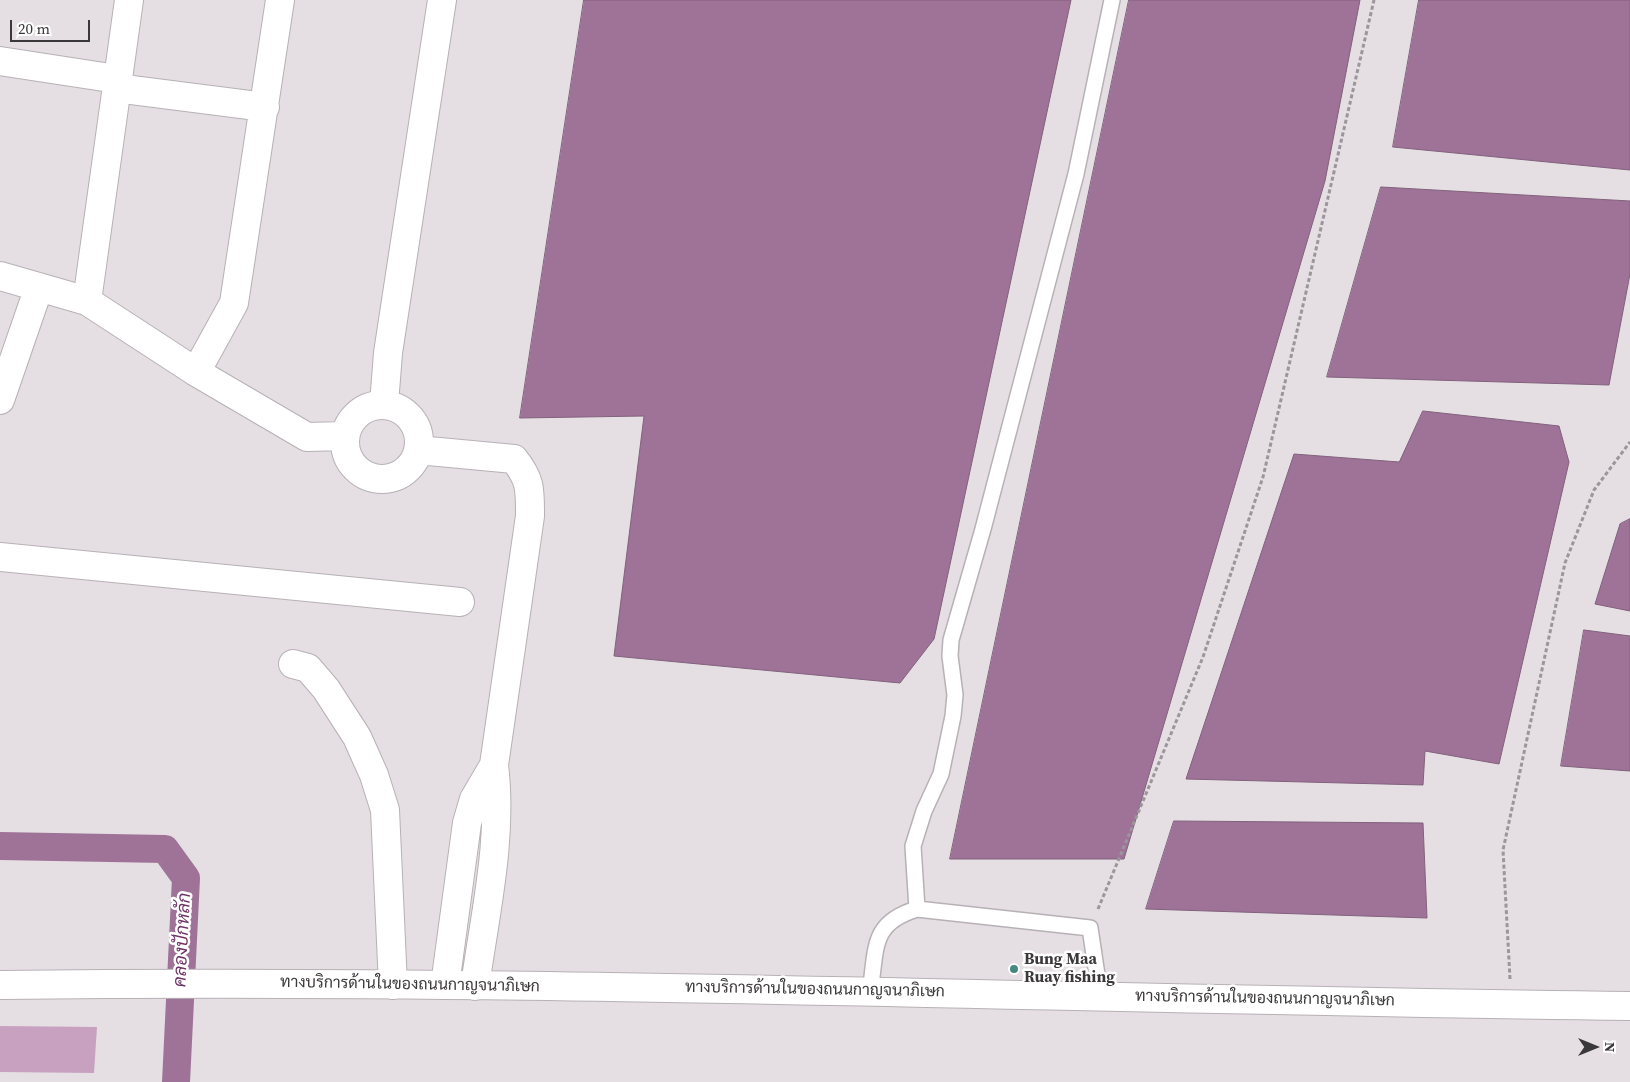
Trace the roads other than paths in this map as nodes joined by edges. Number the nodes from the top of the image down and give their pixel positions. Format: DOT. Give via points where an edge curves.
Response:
graph roads {
  1 [pos="129,0"];
  2 [pos="280,0"];
  3 [pos="442,0"];
  4 [pos="1112,0"];
  5 [pos="0,60"];
  6 [pos="117,84"];
  7 [pos="265,106"];
  8 [pos="0,276"];
  9 [pos="39,287"];
  10 [pos="87,301"];
  11 [pos="196,372"];
  12 [pos="0,400"];
  13 [pos="384,404"];
  14 [pos="344,436"];
  15 [pos="418,450"];
  16 [pos="0,557"];
  17 [pos="460,602"];
  18 [pos="293,664"];
  19 [pos="494,765"];
  20 [pos="917,910"];
  21 [pos="0,985"];
  22 [pos="393,985"];
  23 [pos="445,986"];
  24 [pos="475,986"];
  25 [pos="870,991"];
  26 [pos="1100,995"];
  27 [pos="1630,1006"];
  1 -- 6 [label="street"];
  2 -- 7 [label="street"];
  3 -- 13 [label="street" via="388,353"];
  4 -- 20 [label="lane" via="1076,174 984,529 951,640 955,695 953,716 941,774 913,846"];
  5 -- 6 [label="street"];
  6 -- 7 [label="street"];
  6 -- 10 [label="street"];
  7 -- 11 [label="street" via="234,303"];
  8 -- 9 [label="street"];
  9 -- 10 [label="street"];
  9 -- 12 [label="street"];
  10 -- 11 [label="street"];
  11 -- 14 [label="street" via="307,437"];
  13 -- 14 [label="street" via="366,408 352,419"];
  13 -- 15 [label="street" via="401,409 414,422"];
  14 -- 15 [label="street" via="346,454 355,469 371,478 389,479 405,472"];
  15 -- 19 [label="street" via="514,459 527,474 530,516"];
  16 -- 17 [label="street"];
  18 -- 22 [label="street" via="308,668 326,689 357,737 385,810"];
  19 -- 23 [label="street" via="474,799 467,823"];
  19 -- 24 [label="street" via="498,830"];
  20 -- 25 [label="lane" via="899,915 884,926 879,936"];
  20 -- 26 [label="lane" via="1090,928"];
  21 -- 22 [label="street, ทางบริการด้านในของถนนกาญจนาภิเษก"];
  22 -- 23 [label="street, ทางบริการด้านในของถนนกาญจนาภิเษก"];
  23 -- 24 [label="street, ทางบริการด้านในของถนนกาญจนาภิเษก"];
  24 -- 25 [label="street, ทางบริการด้านในของถนนกาญจนาภิเษก"];
  25 -- 26 [label="street, ทางบริการด้านในของถนนกาญจนาภิเษก"];
  26 -- 27 [label="street, ทางบริการด้านในของถนนกาญจนาภิเษก"];
}
